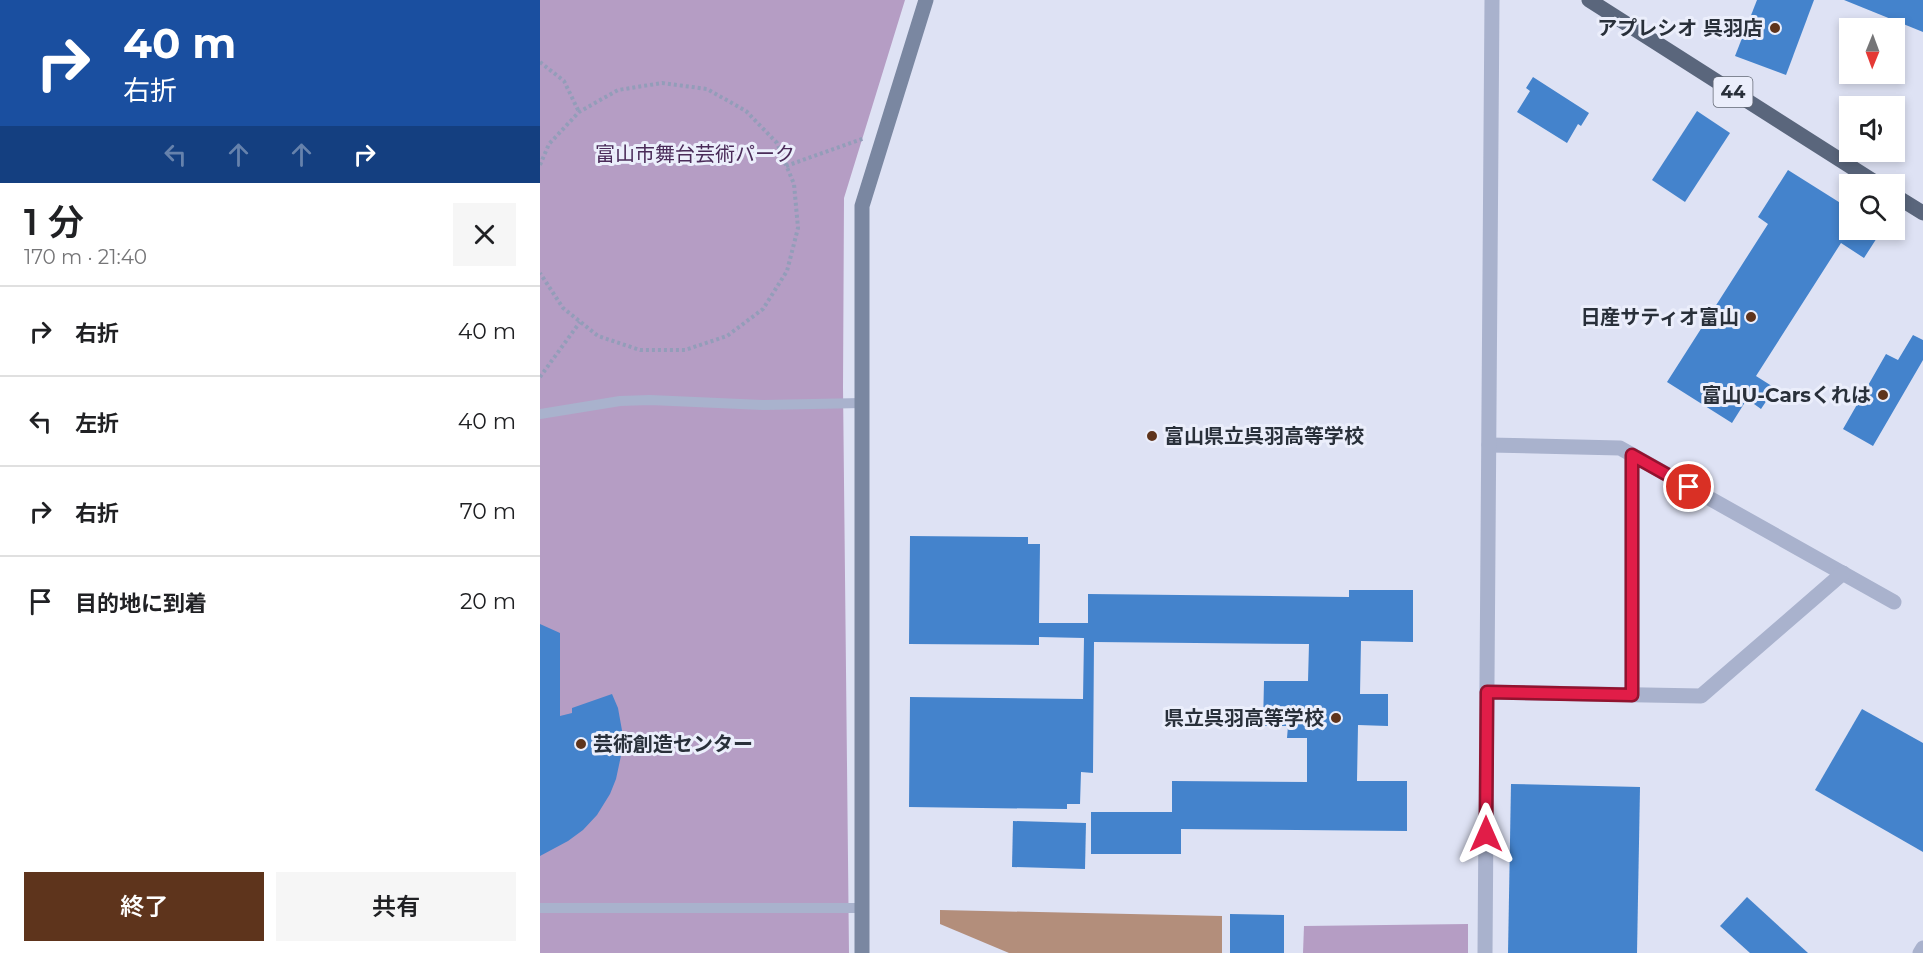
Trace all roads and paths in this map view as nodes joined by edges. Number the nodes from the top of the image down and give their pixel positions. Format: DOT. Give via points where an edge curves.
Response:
graph roads {
  1 [pos="926,0"];
  2 [pos="1492,0"];
  3 [pos="1589,0"];
  4 [pos="540,62"];
  5 [pos="579,111"];
  6 [pos="885,131"];
  7 [pos="540,165"];
  8 [pos="786,166"];
  9 [pos="1862,174"];
  10 [pos="1905,202"];
  11 [pos="1923,213"];
  12 [pos="540,273"];
  13 [pos="580,321"];
  14 [pos="540,377"];
  15 [pos="862,403"];
  16 [pos="540,414"];
  17 [pos="1489,445"];
  18 [pos="1632,455"];
  19 [pos="1842,573"];
  20 [pos="1894,602"];
  21 [pos="1487,692"];
  22 [pos="1632,695"];
  23 [pos="540,908"];
  24 [pos="861,909"];
  25 [pos="1923,948"];
  26 [pos="862,953"];
  27 [pos="1485,953"];
  28 [pos="1920,953"];
  1 -- 6 [label="street"];
  2 -- 17 [label="street"];
  3 -- 9 [label="main road, 44"];
  4 -- 5 [label="path" via="564,81"];
  5 -- 7 [label="path" via="549,144"];
  5 -- 8 [label="path" via="618,90 662,82 707,89 746,111 777,143"];
  6 -- 8 [label="path"];
  6 -- 15 [label="street" via="862,206"];
  8 -- 13 [label="path" via="795,184 798,228 787,272 763,309 727,336 685,350 640,350 598,336"];
  10 -- 11 [label="main road"];
  12 -- 13 [label="path" via="563,308"];
  13 -- 14 [label="path"];
  15 -- 16 [label="lane" via="620,401"];
  15 -- 24 [label="street"];
  17 -- 18 [label="street" via="1620,448"];
  17 -- 21 [label="street"];
  18 -- 19 [label="street"];
  18 -- 22 [label="street"];
  19 -- 20 [label="street"];
  19 -- 22 [label="street" via="1701,696"];
  21 -- 22 [label="street"];
  21 -- 27 [label="street"];
  23 -- 24 [label="lane"];
  24 -- 26 [label="street"];
  25 -- 28 [label="street"];
}
